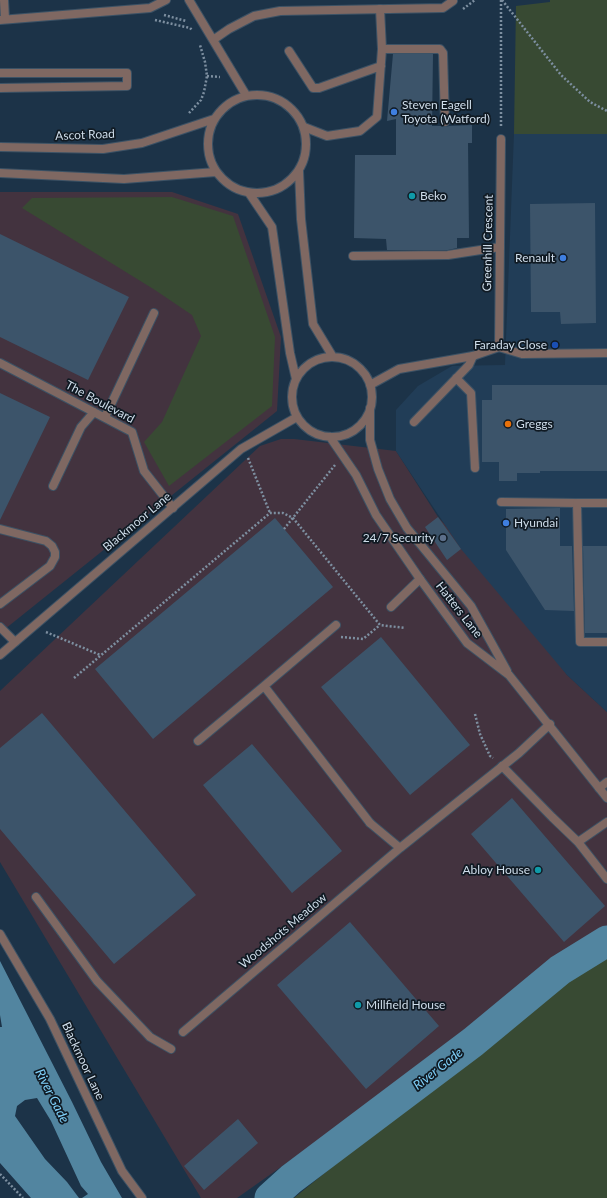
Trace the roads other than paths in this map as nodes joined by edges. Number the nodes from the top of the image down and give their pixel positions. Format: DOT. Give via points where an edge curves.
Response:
graph roads {
  1 [pos="4,0"];
  2 [pos="166,0"];
  3 [pos="189,0"];
  4 [pos="453,0"];
  5 [pos="380,9"];
  6 [pos="3,20"];
  7 [pos="213,40"];
  8 [pos="382,49"];
  9 [pos="289,52"];
  10 [pos="381,66"];
  11 [pos="0,73"];
  12 [pos="0,88"];
  13 [pos="246,95"];
  14 [pos="214,120"];
  15 [pos="445,122"];
  16 [pos="304,127"];
  17 [pos="501,139"];
  18 [pos="0,148"];
  19 [pos="299,171"];
  20 [pos="216,172"];
  21 [pos="0,173"];
  22 [pos="249,193"];
  23 [pos="500,247"];
  24 [pos="353,256"];
  25 [pos="154,313"];
  26 [pos="500,347"];
  27 [pos="607,353"];
  28 [pos="473,356"];
  29 [pos="332,357"];
  30 [pos="0,363"];
  31 [pos="456,378"];
  32 [pos="296,379"];
  33 [pos="370,385"];
  34 [pos="370,408"];
  35 [pos="94,412"];
  36 [pos="105,417"];
  37 [pos="297,417"];
  38 [pos="414,422"];
  39 [pos="330,437"];
  40 [pos="475,468"];
  41 [pos="53,486"];
  42 [pos="501,502"];
  43 [pos="607,503"];
  44 [pos="577,504"];
  45 [pos="173,508"];
  46 [pos="0,529"];
  47 [pos="420,579"];
  48 [pos="0,604"];
  49 [pos="391,607"];
  50 [pos="336,625"];
  51 [pos="0,627"];
  52 [pos="15,642"];
  53 [pos="607,642"];
  54 [pos="0,655"];
  55 [pos="509,675"];
  56 [pos="264,686"];
  57 [pos="550,724"];
  58 [pos="198,741"];
  59 [pos="502,766"];
  60 [pos="607,782"];
  61 [pos="599,788"];
  62 [pos="607,798"];
  63 [pos="607,822"];
  64 [pos="578,842"];
  65 [pos="400,848"];
  66 [pos="607,879"];
  67 [pos="36,897"];
  68 [pos="0,934"];
  69 [pos="183,1032"];
  70 [pos="171,1049"];
  71 [pos="142,1198"];
  1 -- 6 [label="street"];
  2 -- 6 [label="street" via="150,8"];
  3 -- 7 [label="street"];
  4 -- 5 [label="street" via="443,8"];
  5 -- 7 [label="street" via="280,11 254,16"];
  5 -- 8 [label="street"];
  7 -- 13 [label="street"];
  8 -- 10 [label="street"];
  8 -- 15 [label="street" via="440,49 443,53"];
  9 -- 10 [label="street" via="313,88"];
  10 -- 16 [label="street" via="377,117 360,131 327,136"];
  11 -- 12 [label="street" via="127,73 127,86"];
  13 -- 14 [label="street" via="225,106"];
  13 -- 16 [label="street" via="270,96 286,103"];
  14 -- 18 [label="street, Ascot Road" via="142,143 103,150"];
  14 -- 20 [label="street" via="208,147"];
  16 -- 19 [label="street" via="307,143 304,161"];
  17 -- 23 [label="street, Greenhill Crescent"];
  19 -- 22 [label="street" via="288,184 279,189 263,194"];
  19 -- 29 [label="street" via="301,218 313,324"];
  20 -- 21 [label="street" via="124,179"];
  20 -- 22 [label="street" via="232,187"];
  22 -- 32 [label="street" via="272,227"];
  23 -- 24 [label="street" via="448,255"];
  23 -- 26 [label="street, Greenhill Crescent"];
  25 -- 36 [label="street"];
  26 -- 27 [label="street" via="522,354"];
  26 -- 28 [label="street"];
  28 -- 31 [label="street" via="469,365"];
  28 -- 33 [label="street" via="399,369"];
  29 -- 32 [label="street" via="311,362 302,369"];
  29 -- 33 [label="street" via="345,359 356,365 365,374"];
  30 -- 35 [label="street, The Boulevard"];
  31 -- 38 [label="street"];
  31 -- 40 [label="street" via="471,393"];
  32 -- 37 [label="street" via="291,396"];
  33 -- 34 [label="street"];
  34 -- 39 [label="street" via="358,427 338,437"];
  34 -- 55 [label="street" via="370,440 390,499 411,532 471,606"];
  35 -- 36 [label="street, The Boulevard"];
  35 -- 41 [label="street" via="81,427"];
  36 -- 45 [label="street, The Boulevard" via="132,432 144,471"];
  37 -- 39 [label="street" via="314,433"];
  37 -- 45 [label="street, Blackmoor Lane" via="242,449"];
  39 -- 47 [label="street, Hatters Lane" via="356,475 376,515"];
  42 -- 44 [label="street"];
  43 -- 44 [label="street"];
  44 -- 53 [label="street" via="580,642"];
  45 -- 52 [label="street, Blackmoor Lane"];
  46 -- 48 [label="street" via="46,541 55,552 50,566"];
  47 -- 49 [label="street"];
  47 -- 55 [label="street, Hatters Lane" via="467,643"];
  50 -- 56 [label="street"];
  51 -- 52 [label="street"];
  52 -- 54 [label="street, Blackmoor Lane"];
  55 -- 57 [label="street, Hatters Lane"];
  56 -- 58 [label="street"];
  56 -- 65 [label="street" via="370,823"];
  57 -- 59 [label="street, Woodshots Meadow"];
  57 -- 61 [label="street, Hatters Lane"];
  59 -- 64 [label="street"];
  59 -- 65 [label="street, Woodshots Meadow"];
  60 -- 61 [label="street"];
  61 -- 62 [label="street, Hatters Lane"];
  63 -- 64 [label="street"];
  64 -- 66 [label="street"];
  65 -- 69 [label="street, Woodshots Meadow"];
  67 -- 70 [label="street" via="97,981 150,1038"];
  68 -- 71 [label="street, Blackmoor Lane" via="50,1019 122,1171"];
}
